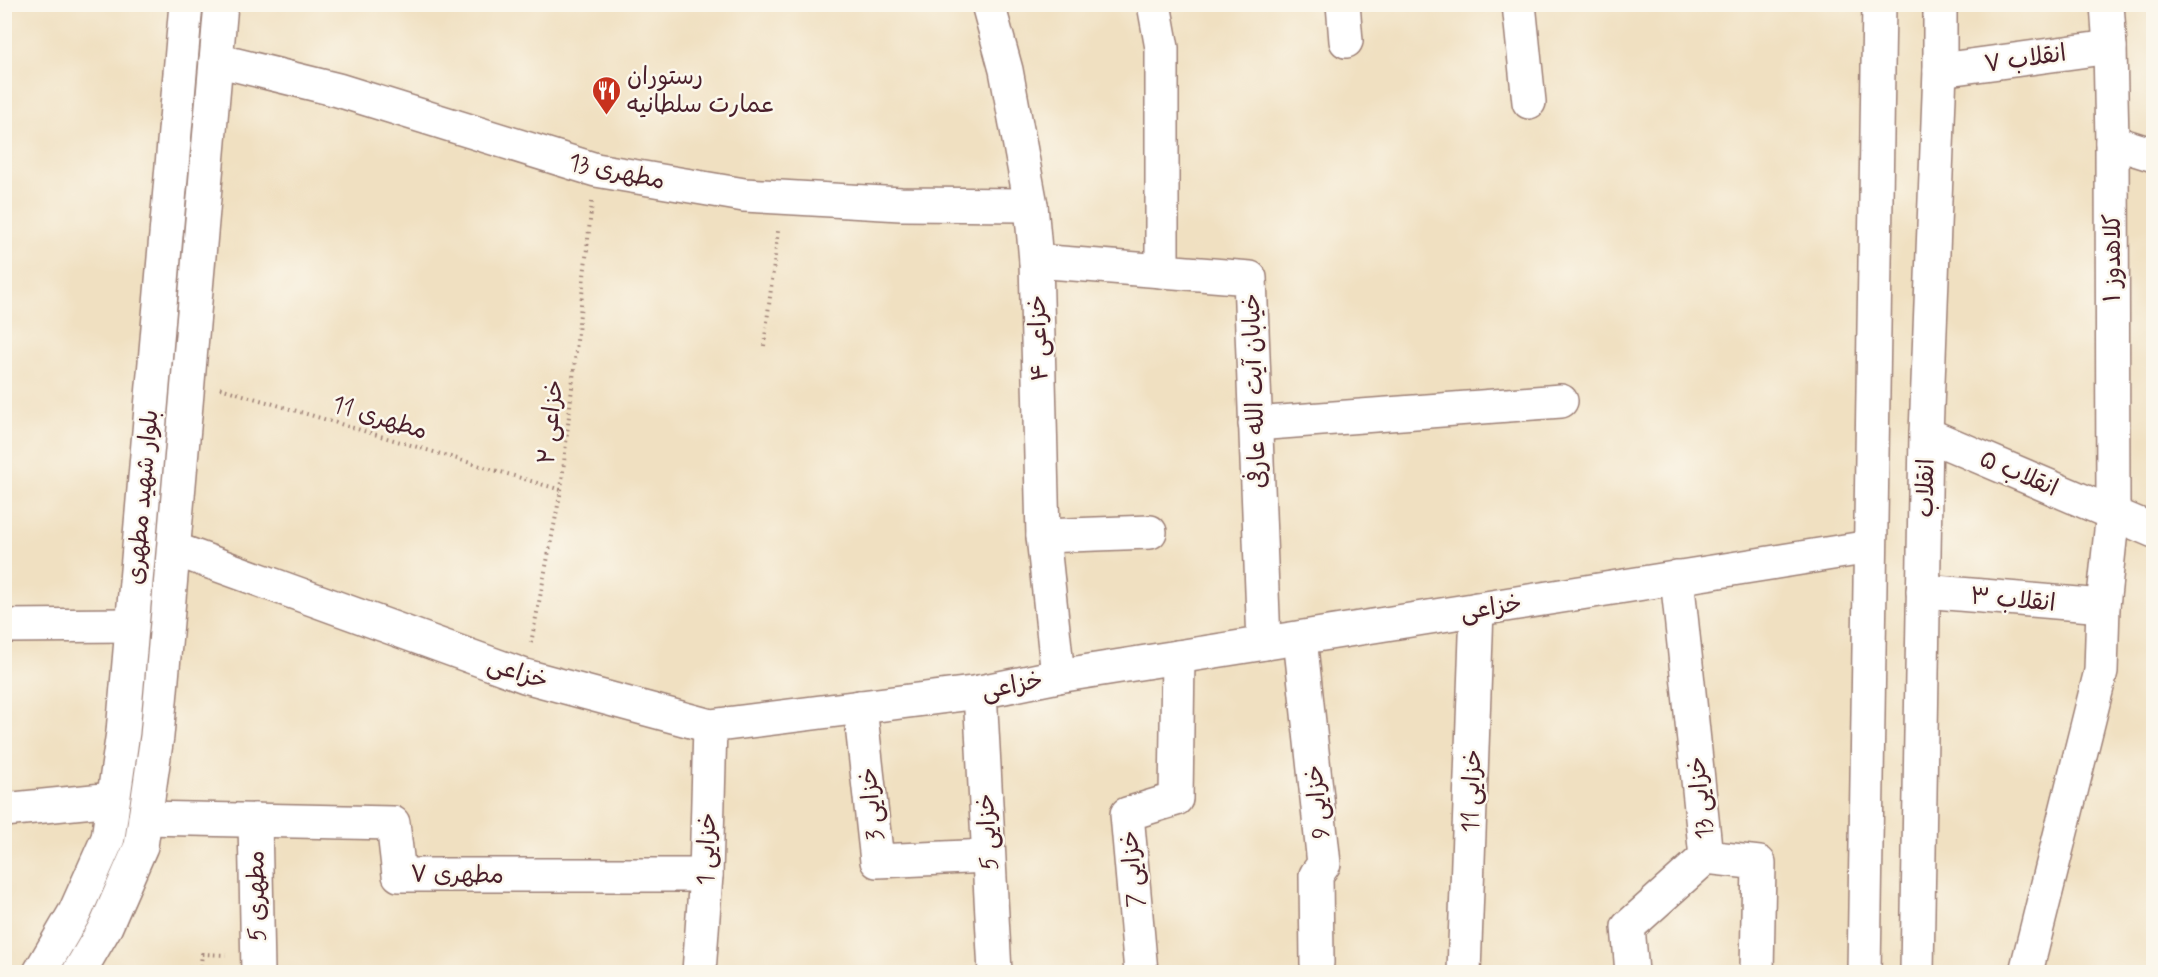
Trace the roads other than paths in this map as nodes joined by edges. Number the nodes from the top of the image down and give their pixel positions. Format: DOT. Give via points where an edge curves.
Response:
graph roads {
  1 [pos="186,4"];
  2 [pos="221,4"];
  3 [pos="988,4"];
  4 [pos="1154,4"];
  5 [pos="1343,4"];
  6 [pos="1519,4"];
  7 [pos="1879,4"];
  8 [pos="1940,4"];
  9 [pos="2107,4"];
  10 [pos="1346,41"];
  11 [pos="2110,47"];
  12 [pos="216,60"];
  13 [pos="1940,70"];
  14 [pos="1529,102"];
  15 [pos="2112,142"];
  16 [pos="2154,154"];
  17 [pos="1031,205"];
  18 [pos="1036,261"];
  19 [pos="1162,271"];
  20 [pos="1561,401"];
  21 [pos="1255,423"];
  22 [pos="1926,434"];
  23 [pos="2112,512"];
  24 [pos="2154,531"];
  25 [pos="1150,532"];
  26 [pos="1043,536"];
  27 [pos="1870,547"];
  28 [pos="174,549"];
  29 [pos="1677,577"];
  30 [pos="1923,591"];
  31 [pos="2103,606"];
  32 [pos="1477,609"];
  33 [pos="131,625"];
  34 [pos="4,626"];
  35 [pos="1300,638"];
  36 [pos="1264,644"];
  37 [pos="1178,657"];
  38 [pos="1058,676"];
  39 [pos="980,692"];
  40 [pos="860,707"];
  41 [pos="710,726"];
  42 [pos="113,799"];
  43 [pos="4,810"];
  44 [pos="145,818"];
  45 [pos="255,820"];
  46 [pos="988,856"];
  47 [pos="1706,857"];
  48 [pos="706,875"];
  49 [pos="1317,963"];
  50 [pos="40,972"];
  51 [pos="79,972"];
  52 [pos="258,972"];
  53 [pos="699,972"];
  54 [pos="995,972"];
  55 [pos="1141,972"];
  56 [pos="1464,972"];
  57 [pos="1632,972"];
  58 [pos="1757,972"];
  59 [pos="1864,972"];
  60 [pos="1917,972"];
  61 [pos="2026,972"];
  1 -- 33 [label="street, بلوار شهید مطهری"];
  2 -- 12 [label="street, بلوار شهید مطهری"];
  3 -- 17 [label="street, خزاعی ۴" via="1006,70"];
  4 -- 19 [label="street" via="1162,48"];
  5 -- 10 [label="street"];
  6 -- 14 [label="street"];
  7 -- 27 [label="street"];
  8 -- 13 [label="street, انقلاب"];
  9 -- 11 [label="street, کلاهدوز ۱"];
  11 -- 13 [label="street, انقلاب ۷"];
  11 -- 15 [label="street, کلاهدوز ۱"];
  12 -- 17 [label="street, مطهری 13" via="339,90 596,170 744,195 901,204"];
  12 -- 28 [label="street, بلوار شهید مطهری"];
  13 -- 22 [label="street, انقلاب"];
  15 -- 16 [label="street"];
  15 -- 23 [label="street, کلاهدوز ۱"];
  17 -- 18 [label="street, خزاعی ۴"];
  18 -- 19 [label="street"];
  18 -- 26 [label="street, خزاعی ۴"];
  19 -- 21 [label="street, خیابان آیت الله عارفی" via="1250,278"];
  20 -- 21 [label="street"];
  21 -- 36 [label="street, خیابان آیت الله عارفی"];
  22 -- 23 [label="street, انقلاب ۵"];
  22 -- 30 [label="street, انقلاب"];
  23 -- 24 [label="street, انقلاب ۵"];
  23 -- 31 [label="street, کلاهدوز ۱"];
  25 -- 26 [label="street"];
  26 -- 38 [label="street, خزاعی ۴"];
  27 -- 29 [label="street, خزاعی"];
  27 -- 59 [label="street"];
  28 -- 41 [label="street, خزاعی" via="525,676"];
  28 -- 44 [label="street, بلوار شهید مطهری" via="157,736"];
  29 -- 32 [label="street, خزاعی"];
  29 -- 47 [label="street, خزایی 13"];
  30 -- 31 [label="street, انقلاب ۳"];
  30 -- 60 [label="street, انقلاب"];
  31 -- 61 [label="street, کلاهدوز ۱" via="2102,671"];
  32 -- 35 [label="street, خزاعی"];
  32 -- 56 [label="street, خزایی 11"];
  33 -- 34 [label="street"];
  33 -- 42 [label="street, بلوار شهید مطهری" via="123,732"];
  35 -- 36 [label="street, خزاعی"];
  35 -- 49 [label="street, خزایی 9" via="1324,864 1316,874"];
  36 -- 37 [label="street, خزاعی"];
  37 -- 38 [label="street, خزاعی"];
  37 -- 55 [label="street, خزایی 7" via="1176,799 1127,814"];
  38 -- 39 [label="street, خزاعی"];
  39 -- 40 [label="street, خزاعی"];
  39 -- 46 [label="street, خزایی 5"];
  40 -- 41 [label="street, خزاعی"];
  40 -- 46 [label="street, خزایی 3" via="877,861"];
  41 -- 48 [label="street, خزایی 1"];
  42 -- 43 [label="street"];
  42 -- 50 [label="street, بلوار شهید مطهری" via="108,838 75,912"];
  44 -- 45 [label="street, مطهری ۷"];
  44 -- 51 [label="street, بلوار شهید مطهری" via="141,846 106,926"];
  45 -- 48 [label="street, مطهری ۷" via="393,823 399,874"];
  45 -- 52 [label="street, مطهری 5"];
  46 -- 54 [label="street, خزایی 5"];
  47 -- 57 [label="street" via="1628,927"];
  47 -- 58 [label="street, خزایی 13" via="1759,863"];
  48 -- 53 [label="street, خزایی 1"];
}
